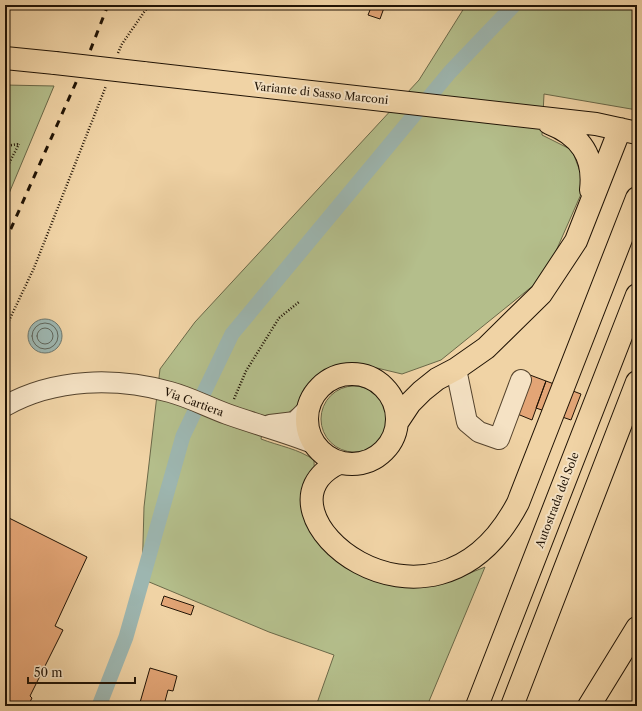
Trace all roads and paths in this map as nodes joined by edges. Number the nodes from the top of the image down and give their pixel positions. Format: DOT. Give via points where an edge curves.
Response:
graph roads {
  1 [pos="149,5"];
  2 [pos="117,57"];
  3 [pos="5,58"];
  4 [pos="107,84"];
  5 [pos="535,118"];
  6 [pos="628,131"];
  7 [pos="5,146"];
  8 [pos="5,171"];
  9 [pos="637,198"];
  10 [pos="589,208"];
  11 [pos="637,295"];
  12 [pos="299,302"];
  13 [pos="5,329"];
  14 [pos="446,374"];
  15 [pos="520,380"];
  16 [pos="637,382"];
  17 [pos="381,384"];
  18 [pos="5,406"];
  19 [pos="308,409"];
  20 [pos="221,412"];
  21 [pos="398,421"];
  22 [pos="266,426"];
  23 [pos="313,443"];
  24 [pos="339,463"];
  25 [pos="637,628"];
  26 [pos="477,706"];
  27 [pos="512,706"];
  28 [pos="589,706"];
  1 -- 2 [label="path" via="122,44"];
  3 -- 5 [label="highway, Variante di Sasso Marconi, bridge"];
  4 -- 13 [label="path" via="34,268"];
  5 -- 6 [label="highway, Variante di Sasso Marconi"];
  5 -- 10 [label="highway" via="561,127 573,135 583,148 593,172"];
  6 -- 10 [label="highway"];
  7 -- 8 [label="path" via="19,144"];
  9 -- 24 [label="highway" via="518,504 510,518 482,550 459,566 413,578 380,572 344,554 315,518 312,500 316,482 327,469"];
  10 -- 14 [label="highway" via="576,241 541,294 486,348"];
  11 -- 26 [label="highway, Autostrada del Sole"];
  12 -- 20 [label="path" via="279,318"];
  14 -- 15 [label="street" via="468,422 479,432 499,440"];
  14 -- 17 [label="highway" via="408,384"];
  14 -- 21 [label="highway" via="410,403"];
  16 -- 27 [label="highway"];
  17 -- 19 [label="highway" via="369,377 355,374 340,375 327,381 316,391"];
  17 -- 21 [label="highway" via="390,394 396,407"];
  18 -- 20 [label="street, Via Cartiera" via="15,400 61,385 95,382 128,383 171,392"];
  19 -- 22 [label="street, Via Cartiera" via="295,422"];
  19 -- 23 [label="highway" via="308,431"];
  20 -- 22 [label="street, Via Cartiera"];
  21 -- 24 [label="highway" via="389,447 379,456 367,463"];
  22 -- 23 [label="street, Via Cartiera"];
  23 -- 24 [label="highway" via="320,452"];
  25 -- 28 [label="highway"];
}
